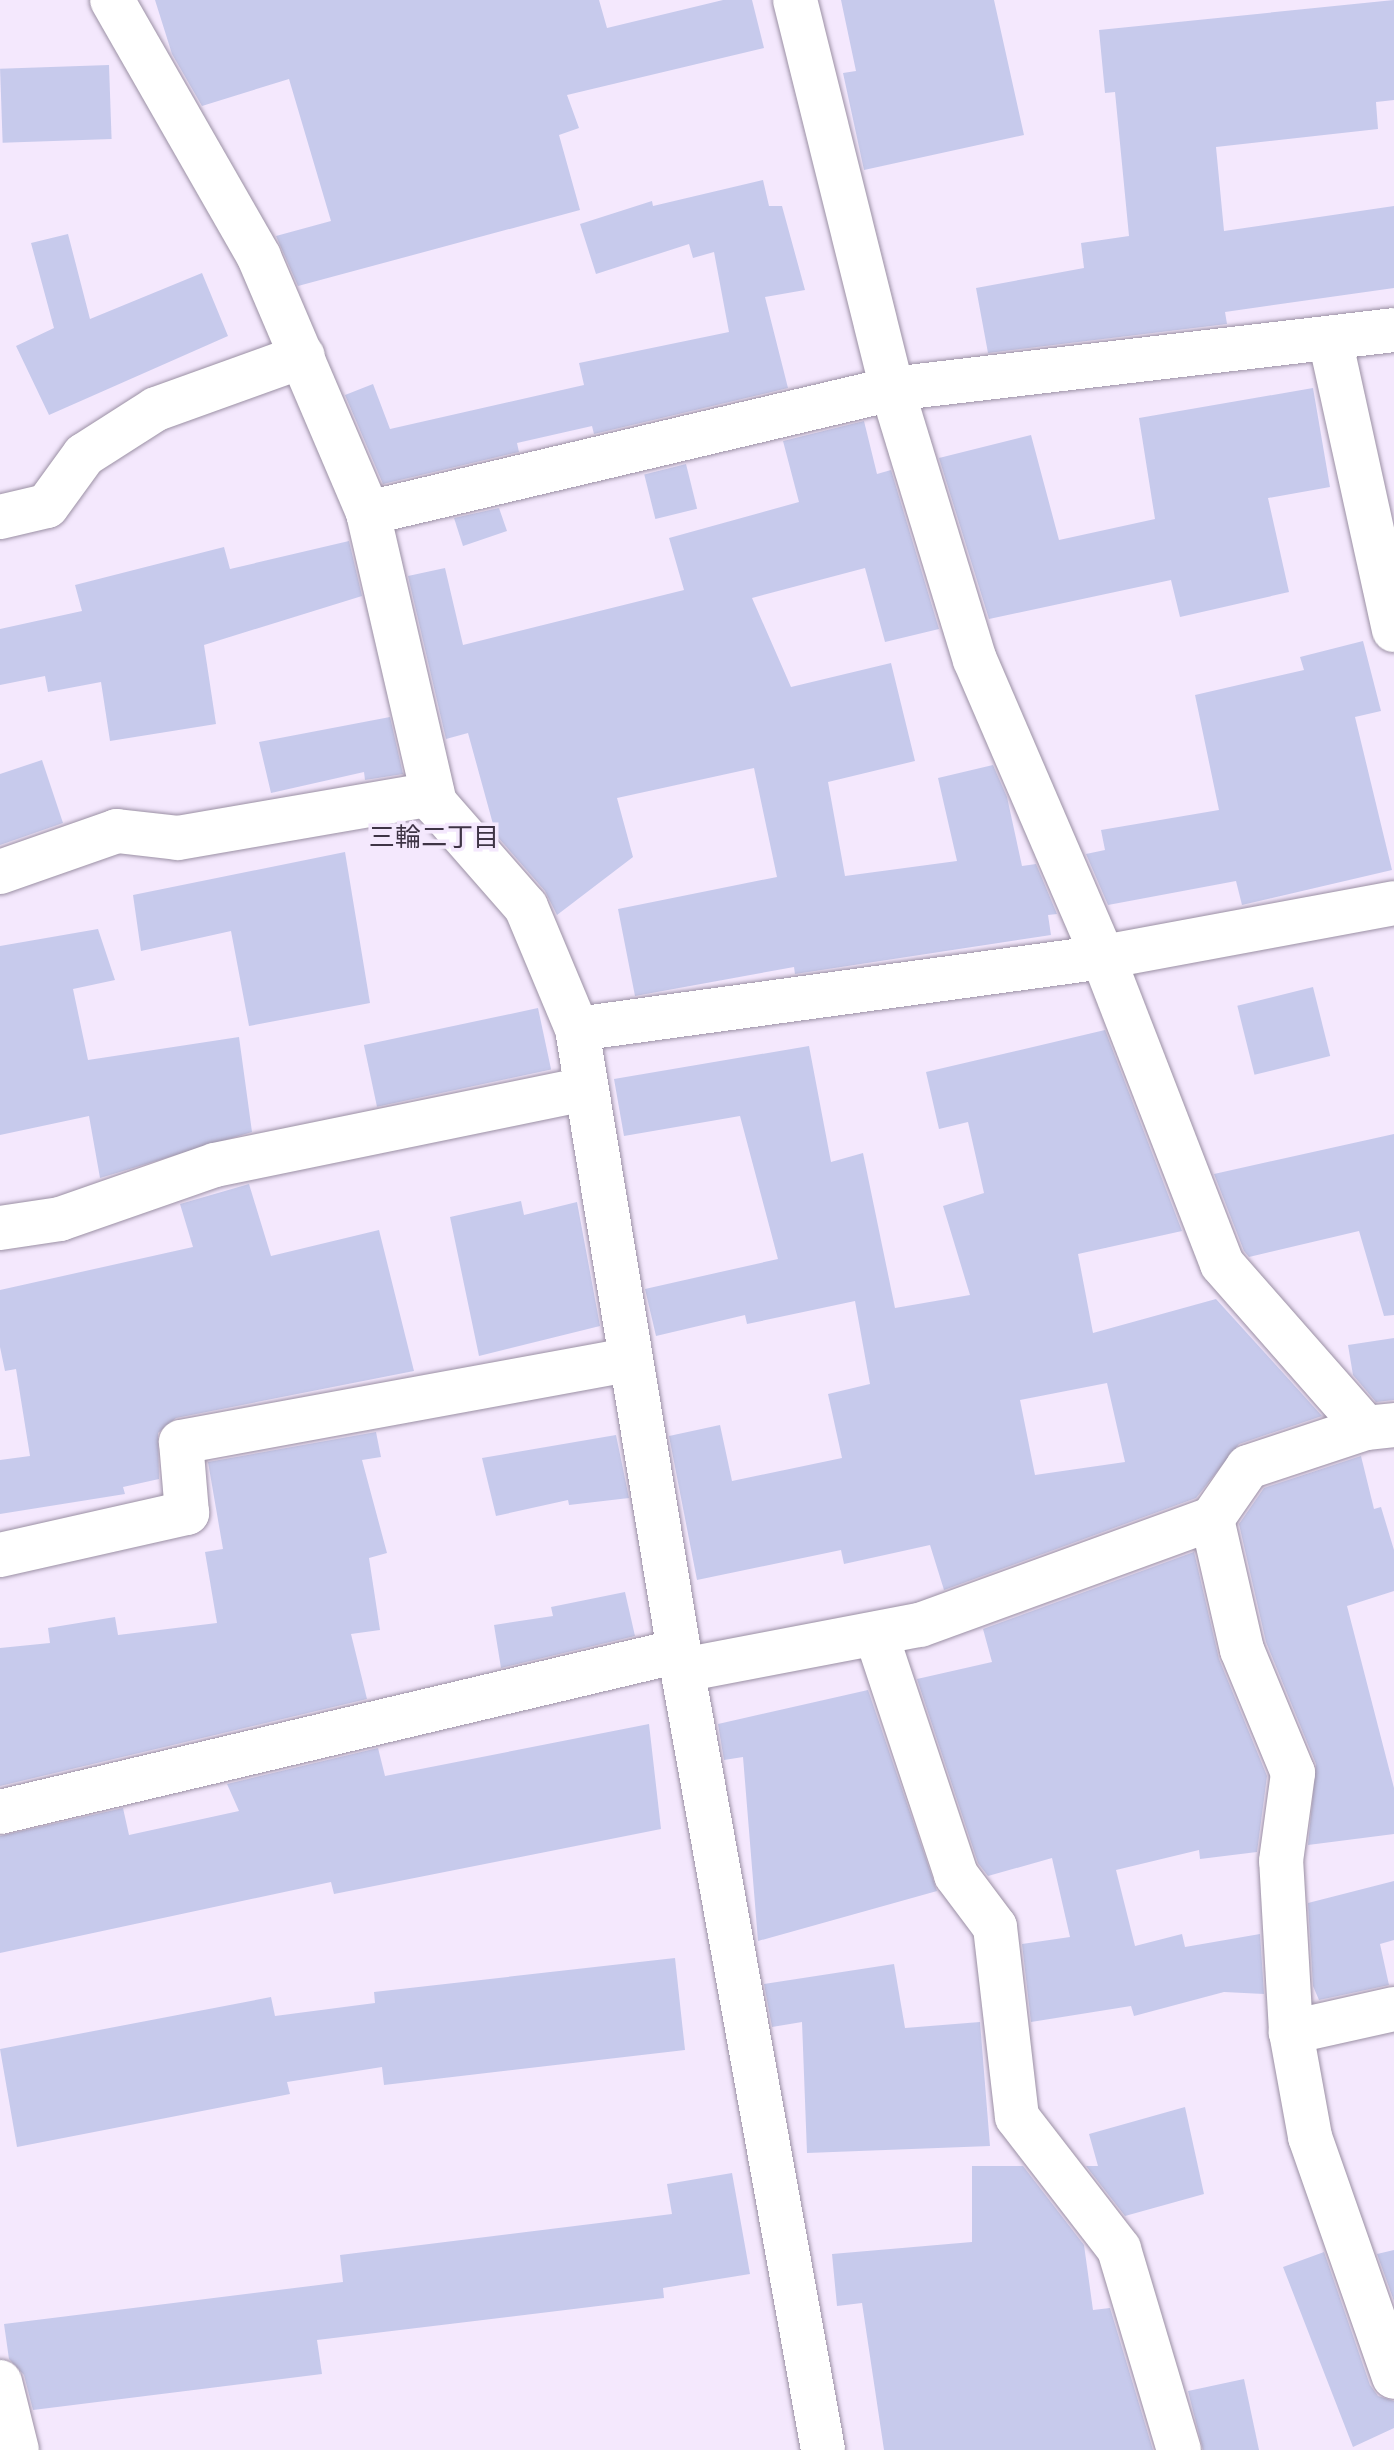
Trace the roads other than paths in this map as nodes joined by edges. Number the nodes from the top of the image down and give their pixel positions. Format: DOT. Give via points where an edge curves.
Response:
graph roads {
  1 [pos="112,0"];
  2 [pos="795,0"];
  3 [pos="1394,330"];
  4 [pos="1330,339"];
  5 [pos="303,356"];
  6 [pos="892,389"];
  7 [pos="368,513"];
  8 [pos="0,517"];
  9 [pos="1394,630"];
  10 [pos="432,794"];
  11 [pos="0,872"];
  12 [pos="1394,903"];
  13 [pos="1103,957"];
  14 [pos="577,1029"];
  15 [pos="584,1089"];
  16 [pos="0,1228"];
  17 [pos="629,1360"];
  18 [pos="1380,1426"];
  19 [pos="1212,1519"];
  20 [pos="0,1555"];
  21 [pos="876,1634"];
  22 [pos="681,1661"];
  23 [pos="0,1812"];
  24 [pos="1394,2009"];
  25 [pos="1291,2032"];
  26 [pos="1394,2377"];
  27 [pos="0,2382"];
  28 [pos="17,2450"];
  29 [pos="823,2450"];
  30 [pos="1179,2450"];
  1 -- 5 [label="street" via="259,257"];
  2 -- 6 [label="street"];
  3 -- 4 [label="street"];
  4 -- 6 [label="street"];
  4 -- 9 [label="street"];
  5 -- 7 [label="street"];
  5 -- 8 [label="street" via="156,409 84,455 47,506"];
  6 -- 7 [label="street"];
  6 -- 13 [label="street" via="975,660"];
  7 -- 10 [label="street"];
  10 -- 11 [label="street" via="178,838 117,831"];
  10 -- 14 [label="street" via="526,907"];
  12 -- 13 [label="street"];
  13 -- 14 [label="street"];
  13 -- 18 [label="street" via="1222,1264"];
  14 -- 15 [label="street"];
  15 -- 16 [label="street" via="215,1165 60,1219"];
  15 -- 17 [label="street"];
  17 -- 20 [label="street" via="181,1442 187,1513"];
  17 -- 22 [label="street"];
  18 -- 19 [label="street" via="1248,1467"];
  19 -- 21 [label="street" via="920,1625"];
  19 -- 25 [label="street" via="1242,1650 1293,1773 1281,1861"];
  21 -- 22 [label="street"];
  21 -- 30 [label="street" via="956,1875 995,1927 1017,2117 1119,2249"];
  22 -- 23 [label="street"];
  22 -- 29 [label="street"];
  24 -- 25 [label="street"];
  25 -- 26 [label="street" via="1310,2137"];
  27 -- 28 [label="street"];
}
